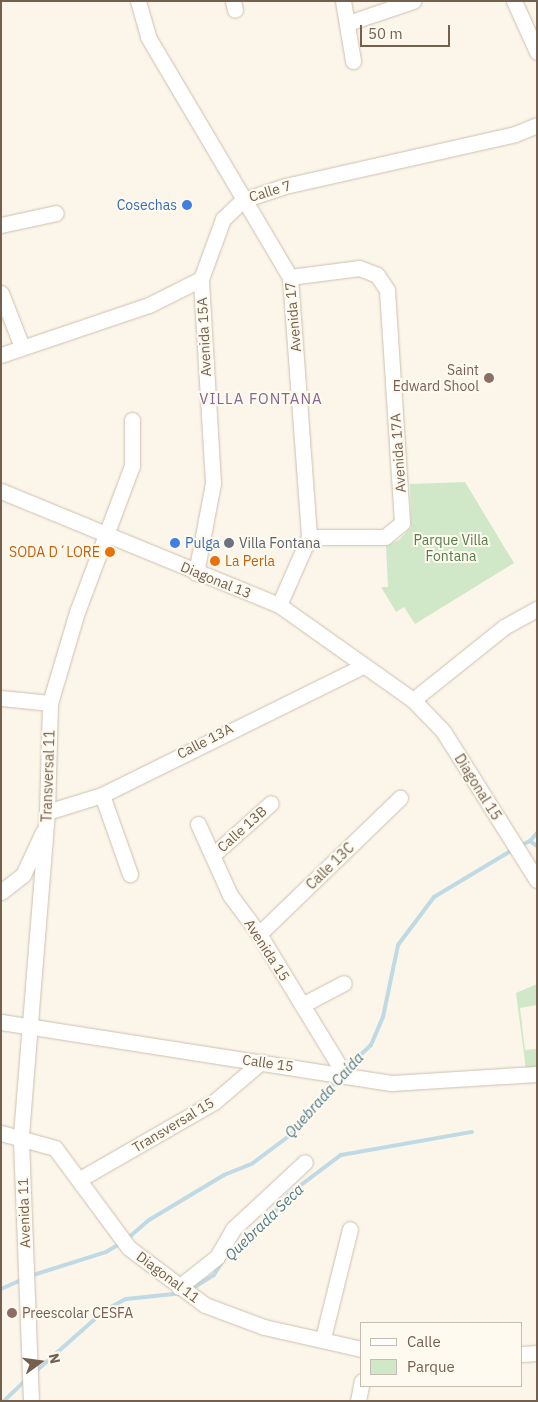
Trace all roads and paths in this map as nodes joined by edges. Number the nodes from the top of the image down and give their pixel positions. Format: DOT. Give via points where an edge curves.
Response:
graph roads {
  1 [pos="138,1"];
  2 [pos="343,1"];
  3 [pos="413,1"];
  4 [pos="514,1"];
  5 [pos="348,23"];
  6 [pos="537,52"];
  7 [pos="354,61"];
  8 [pos="537,125"];
  9 [pos="243,200"];
  10 [pos="56,213"];
  11 [pos="1,225"];
  12 [pos="290,277"];
  13 [pos="201,280"];
  14 [pos="1,293"];
  15 [pos="22,348"];
  16 [pos="1,356"];
  17 [pos="132,420"];
  18 [pos="1,492"];
  19 [pos="108,535"];
  20 [pos="309,537"];
  21 [pos="196,573"];
  22 [pos="279,605"];
  23 [pos="537,609"];
  24 [pos="361,667"];
  25 [pos="1,698"];
  26 [pos="413,700"];
  27 [pos="50,703"];
  28 [pos="102,795"];
  29 [pos="400,798"];
  30 [pos="271,803"];
  31 [pos="47,819"];
  32 [pos="198,824"];
  33 [pos="214,854"];
  34 [pos="130,874"];
  35 [pos="537,879"];
  36 [pos="1,892"];
  37 [pos="259,934"];
  38 [pos="344,983"];
  39 [pos="302,1005"];
  40 [pos="1,1022"];
  41 [pos="28,1026"];
  42 [pos="260,1062"];
  43 [pos="344,1072"];
  44 [pos="537,1074"];
  45 [pos="1,1133"];
  46 [pos="21,1135"];
  47 [pos="305,1162"];
  48 [pos="80,1180"];
  49 [pos="350,1229"];
  50 [pos="179,1287"];
  51 [pos="323,1338"];
  52 [pos="360,1348"];
  53 [pos="537,1353"];
  54 [pos="523,1354"];
  55 [pos="361,1387"];
  56 [pos="31,1401"];
  57 [pos="358,1401"];
  1 -- 9 [label="street, Avenida 17" via="148,37"];
  2 -- 5 [label="street"];
  3 -- 5 [label="street"];
  4 -- 6 [label="street"];
  5 -- 7 [label="street"];
  8 -- 9 [label="street, Calle 7" via="515,134 284,186"];
  9 -- 12 [label="street, Avenida 17"];
  9 -- 13 [label="street, Calle 7" via="224,220"];
  10 -- 11 [label="street"];
  12 -- 20 [label="street, Avenida 17"];
  12 -- 20 [label="street, Avenida 17A" via="359,268 376,275 387,290 402,523 385,537"];
  13 -- 15 [label="street" via="149,305"];
  13 -- 21 [label="street, Avenida 15A" via="213,483"];
  14 -- 15 [label="street"];
  15 -- 16 [label="street"];
  17 -- 19 [label="street" via="132,466"];
  18 -- 19 [label="street, Diagonal 13"];
  19 -- 21 [label="street, Diagonal 13"];
  19 -- 27 [label="street, Transversal 11" via="77,612"];
  20 -- 22 [label="street, Avenida 17"];
  21 -- 22 [label="street, Diagonal 13"];
  22 -- 24 [label="street, Diagonal 13"];
  23 -- 26 [label="street" via="504,627"];
  24 -- 26 [label="street, Diagonal 13"];
  24 -- 28 [label="street, Calle 13A"];
  25 -- 27 [label="street"];
  26 -- 35 [label="street, Diagonal 15" via="443,731"];
  27 -- 31 [label="street, Transversal 11"];
  28 -- 31 [label="street, Calle 13A"];
  28 -- 34 [label="street"];
  29 -- 37 [label="street, Calle 13C"];
  30 -- 33 [label="street, Calle 13B"];
  31 -- 36 [label="street" via="23,875"];
  31 -- 41 [label="street, Transversal 11"];
  32 -- 33 [label="street, Avenida 15"];
  33 -- 37 [label="street, Avenida 15" via="230,896"];
  37 -- 39 [label="street, Avenida 15"];
  38 -- 39 [label="street"];
  39 -- 43 [label="street, Avenida 15"];
  40 -- 41 [label="street, Calle 15"];
  41 -- 42 [label="street, Calle 15"];
  41 -- 46 [label="street, Avenida 11"];
  42 -- 43 [label="street, Calle 15"];
  42 -- 48 [label="street, Transversal 15" via="214,1102"];
  43 -- 44 [label="street, Calle 15" via="392,1083"];
  45 -- 46 [label="street, Diagonal 11"];
  46 -- 48 [label="street, Diagonal 11" via="55,1148"];
  46 -- 56 [label="street, Avenida 11"];
  47 -- 50 [label="street" via="233,1229 216,1257"];
  48 -- 50 [label="street, Diagonal 11" via="129,1248"];
  49 -- 51 [label="street"];
  50 -- 51 [label="street, Diagonal 11" via="205,1305 264,1327"];
  51 -- 52 [label="street, Diagonal 11"];
  53 -- 54 [label="street"];
  55 -- 57 [label="street"];
}
